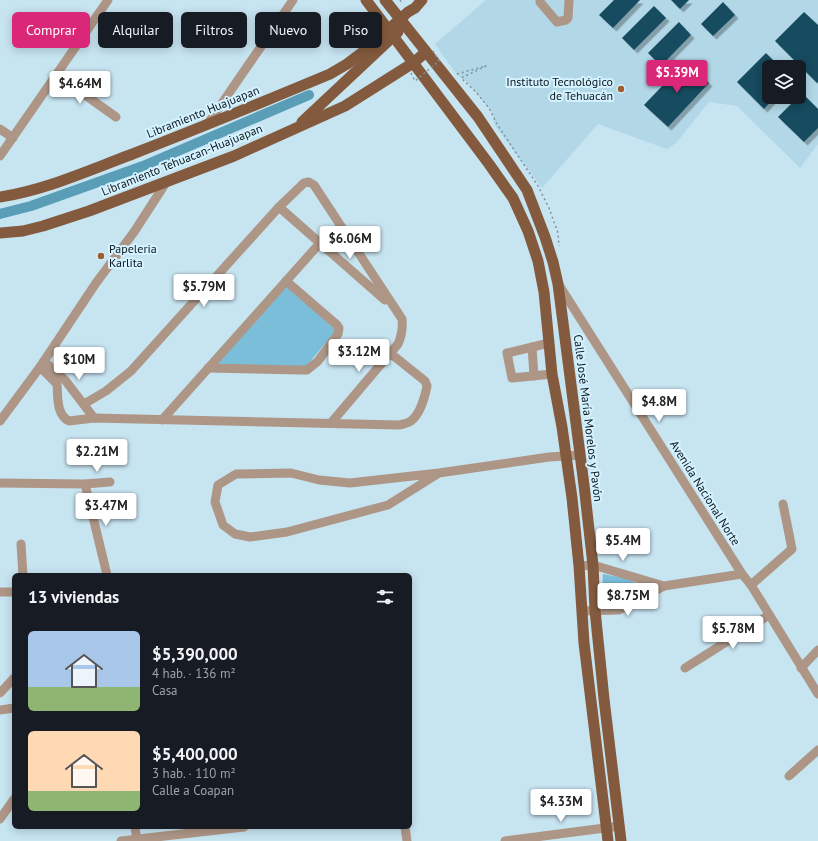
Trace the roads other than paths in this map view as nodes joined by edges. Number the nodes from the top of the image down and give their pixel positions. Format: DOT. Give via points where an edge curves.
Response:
graph roads {
  1 [pos="108,0"];
  2 [pos="293,0"];
  3 [pos="366,0"];
  4 [pos="385,0"];
  5 [pos="540,0"];
  6 [pos="569,0"];
  7 [pos="419,4"];
  8 [pos="403,22"];
  9 [pos="391,33"];
  10 [pos="430,51"];
  11 [pos="412,68"];
  12 [pos="330,74"];
  13 [pos="56,75"];
  14 [pos="338,88"];
  15 [pos="116,117"];
  16 [pos="207,125"];
  17 [pos="298,126"];
  18 [pos="0,129"];
  19 [pos="13,138"];
  20 [pos="0,156"];
  21 [pos="167,181"];
  22 [pos="0,197"];
  23 [pos="279,207"];
  24 [pos="0,233"];
  25 [pos="320,243"];
  26 [pos="286,281"];
  27 [pos="558,284"];
  28 [pos="394,308"];
  29 [pos="548,343"];
  30 [pos="532,347"];
  31 [pos="390,353"];
  32 [pos="42,364"];
  33 [pos="208,368"];
  34 [pos="552,374"];
  35 [pos="534,376"];
  36 [pos="61,382"];
  37 [pos="84,404"];
  38 [pos="94,418"];
  39 [pos="162,420"];
  40 [pos="0,421"];
  41 [pos="331,423"];
  42 [pos="580,455"];
  43 [pos="566,456"];
  44 [pos="438,473"];
  45 [pos="110,482"];
  46 [pos="0,483"];
  47 [pos="85,484"];
  48 [pos="783,504"];
  49 [pos="22,544"];
  50 [pos="593,565"];
  51 [pos="579,566"];
  52 [pos="23,573"];
  53 [pos="107,573"];
  54 [pos="742,574"];
  55 [pos="751,585"];
  56 [pos="664,586"];
  57 [pos="0,592"];
  58 [pos="12,592"];
  59 [pos="595,610"];
  60 [pos="582,611"];
  61 [pos="769,615"];
  62 [pos="818,650"];
  63 [pos="685,668"];
  64 [pos="801,668"];
  65 [pos="12,680"];
  66 [pos="0,693"];
  67 [pos="818,694"];
  68 [pos="12,708"];
  69 [pos="0,710"];
  70 [pos="818,750"];
  71 [pos="789,776"];
  72 [pos="12,802"];
  73 [pos="0,819"];
  74 [pos="620,826"];
  75 [pos="606,828"];
  76 [pos="135,829"];
  77 [pos="228,829"];
  78 [pos="405,829"];
  79 [pos="137,840"];
  80 [pos="121,841"];
  81 [pos="407,841"];
  82 [pos="505,841"];
  83 [pos="608,841"];
  84 [pos="622,841"];
  1 -- 13 [label="street"];
  2 -- 16 [label="street"];
  3 -- 9 [label="main road"];
  4 -- 8 [label="main road, Calle José María Morelos y Pavón"];
  5 -- 6 [label="street" via="557,22 568,18"];
  7 -- 8 [label="main road" via="413,17"];
  8 -- 9 [label="main road"];
  8 -- 10 [label="main road, Calle José María Morelos y Pavón"];
  9 -- 11 [label="main road"];
  9 -- 12 [label="main road, Libramiento Huajuapan"];
  9 -- 14 [label="main road"];
  10 -- 11 [label="main road, Libramiento Tehuacan-Huajuapan"];
  10 -- 27 [label="main road, Calle José María Morelos y Pavón" via="527,190 546,237"];
  11 -- 17 [label="main road, Libramiento Tehuacan-Huajuapan" via="345,106"];
  11 -- 29 [label="main road" via="485,158 513,198 538,261 544,292"];
  12 -- 14 [label="main road"];
  12 -- 16 [label="main road, Libramiento Huajuapan"];
  13 -- 15 [label="street"];
  13 -- 19 [label="street"];
  14 -- 17 [label="main road"];
  16 -- 22 [label="main road, Libramiento Huajuapan" via="22,194"];
  17 -- 21 [label="main road, Libramiento Tehuacan-Huajuapan" via="234,156"];
  18 -- 19 [label="street"];
  19 -- 20 [label="street"];
  21 -- 24 [label="main road, Libramiento Tehuacan-Huajuapan" via="43,226"];
  21 -- 32 [label="street"];
  23 -- 25 [label="street"];
  23 -- 28 [label="street" via="304,183 314,185"];
  23 -- 37 [label="street" via="131,371 106,391"];
  25 -- 26 [label="street"];
  25 -- 28 [label="street"];
  26 -- 33 [label="street"];
  26 -- 33 [label="street" via="339,328 338,334 318,361 307,370"];
  27 -- 42 [label="main road, Calle José María Morelos y Pavón"];
  27 -- 54 [label="street, Avenida Nacional Norte"];
  28 -- 31 [label="street" via="402,319 403,329 398,344"];
  29 -- 30 [label="street"];
  29 -- 34 [label="main road"];
  30 -- 35 [label="street"];
  30 -- 35 [label="street" via="507,353 512,378"];
  31 -- 41 [label="street"];
  31 -- 41 [label="street" via="425,381 427,386 413,419 399,425"];
  32 -- 36 [label="street"];
  32 -- 40 [label="street"];
  33 -- 39 [label="street"];
  34 -- 35 [label="street"];
  34 -- 43 [label="main road"];
  36 -- 37 [label="street"];
  36 -- 38 [label="street" via="60,411 65,419 69,421"];
  37 -- 38 [label="street"];
  38 -- 39 [label="street"];
  39 -- 41 [label="street"];
  42 -- 43 [label="street"];
  42 -- 50 [label="main road, Calle José María Morelos y Pavón"];
  43 -- 44 [label="street"];
  43 -- 51 [label="main road"];
  44 -- 44 [label="street" via="350,483 319,480 291,473 236,474 218,485 215,502 223,525 235,534 250,537 288,532 388,505"];
  45 -- 47 [label="street"];
  46 -- 47 [label="street"];
  47 -- 53 [label="street"];
  48 -- 55 [label="street" via="792,549"];
  49 -- 52 [label="street"];
  50 -- 51 [label="street"];
  50 -- 56 [label="street"];
  50 -- 59 [label="main road, Calle José María Morelos y Pavón"];
  51 -- 60 [label="main road"];
  54 -- 55 [label="street, Avenida Nacional Norte"];
  54 -- 56 [label="street"];
  55 -- 61 [label="street, Avenida Nacional Norte"];
  56 -- 59 [label="street" via="619,610"];
  57 -- 58 [label="street"];
  59 -- 60 [label="street"];
  59 -- 74 [label="main road, Calle José María Morelos y Pavón"];
  60 -- 75 [label="main road"];
  61 -- 63 [label="street"];
  61 -- 64 [label="street, Avenida Nacional Norte"];
  62 -- 64 [label="street"];
  64 -- 67 [label="street, Avenida Nacional Norte"];
  65 -- 66 [label="street"];
  68 -- 69 [label="street"];
  70 -- 71 [label="street"];
  72 -- 73 [label="street"];
  74 -- 75 [label="street"];
  74 -- 84 [label="main road, Calle José María Morelos y Pavón"];
  75 -- 82 [label="street"];
  75 -- 83 [label="main road"];
  76 -- 79 [label="street"];
  77 -- 79 [label="street"];
  78 -- 81 [label="street"];
  79 -- 80 [label="street"];
}
